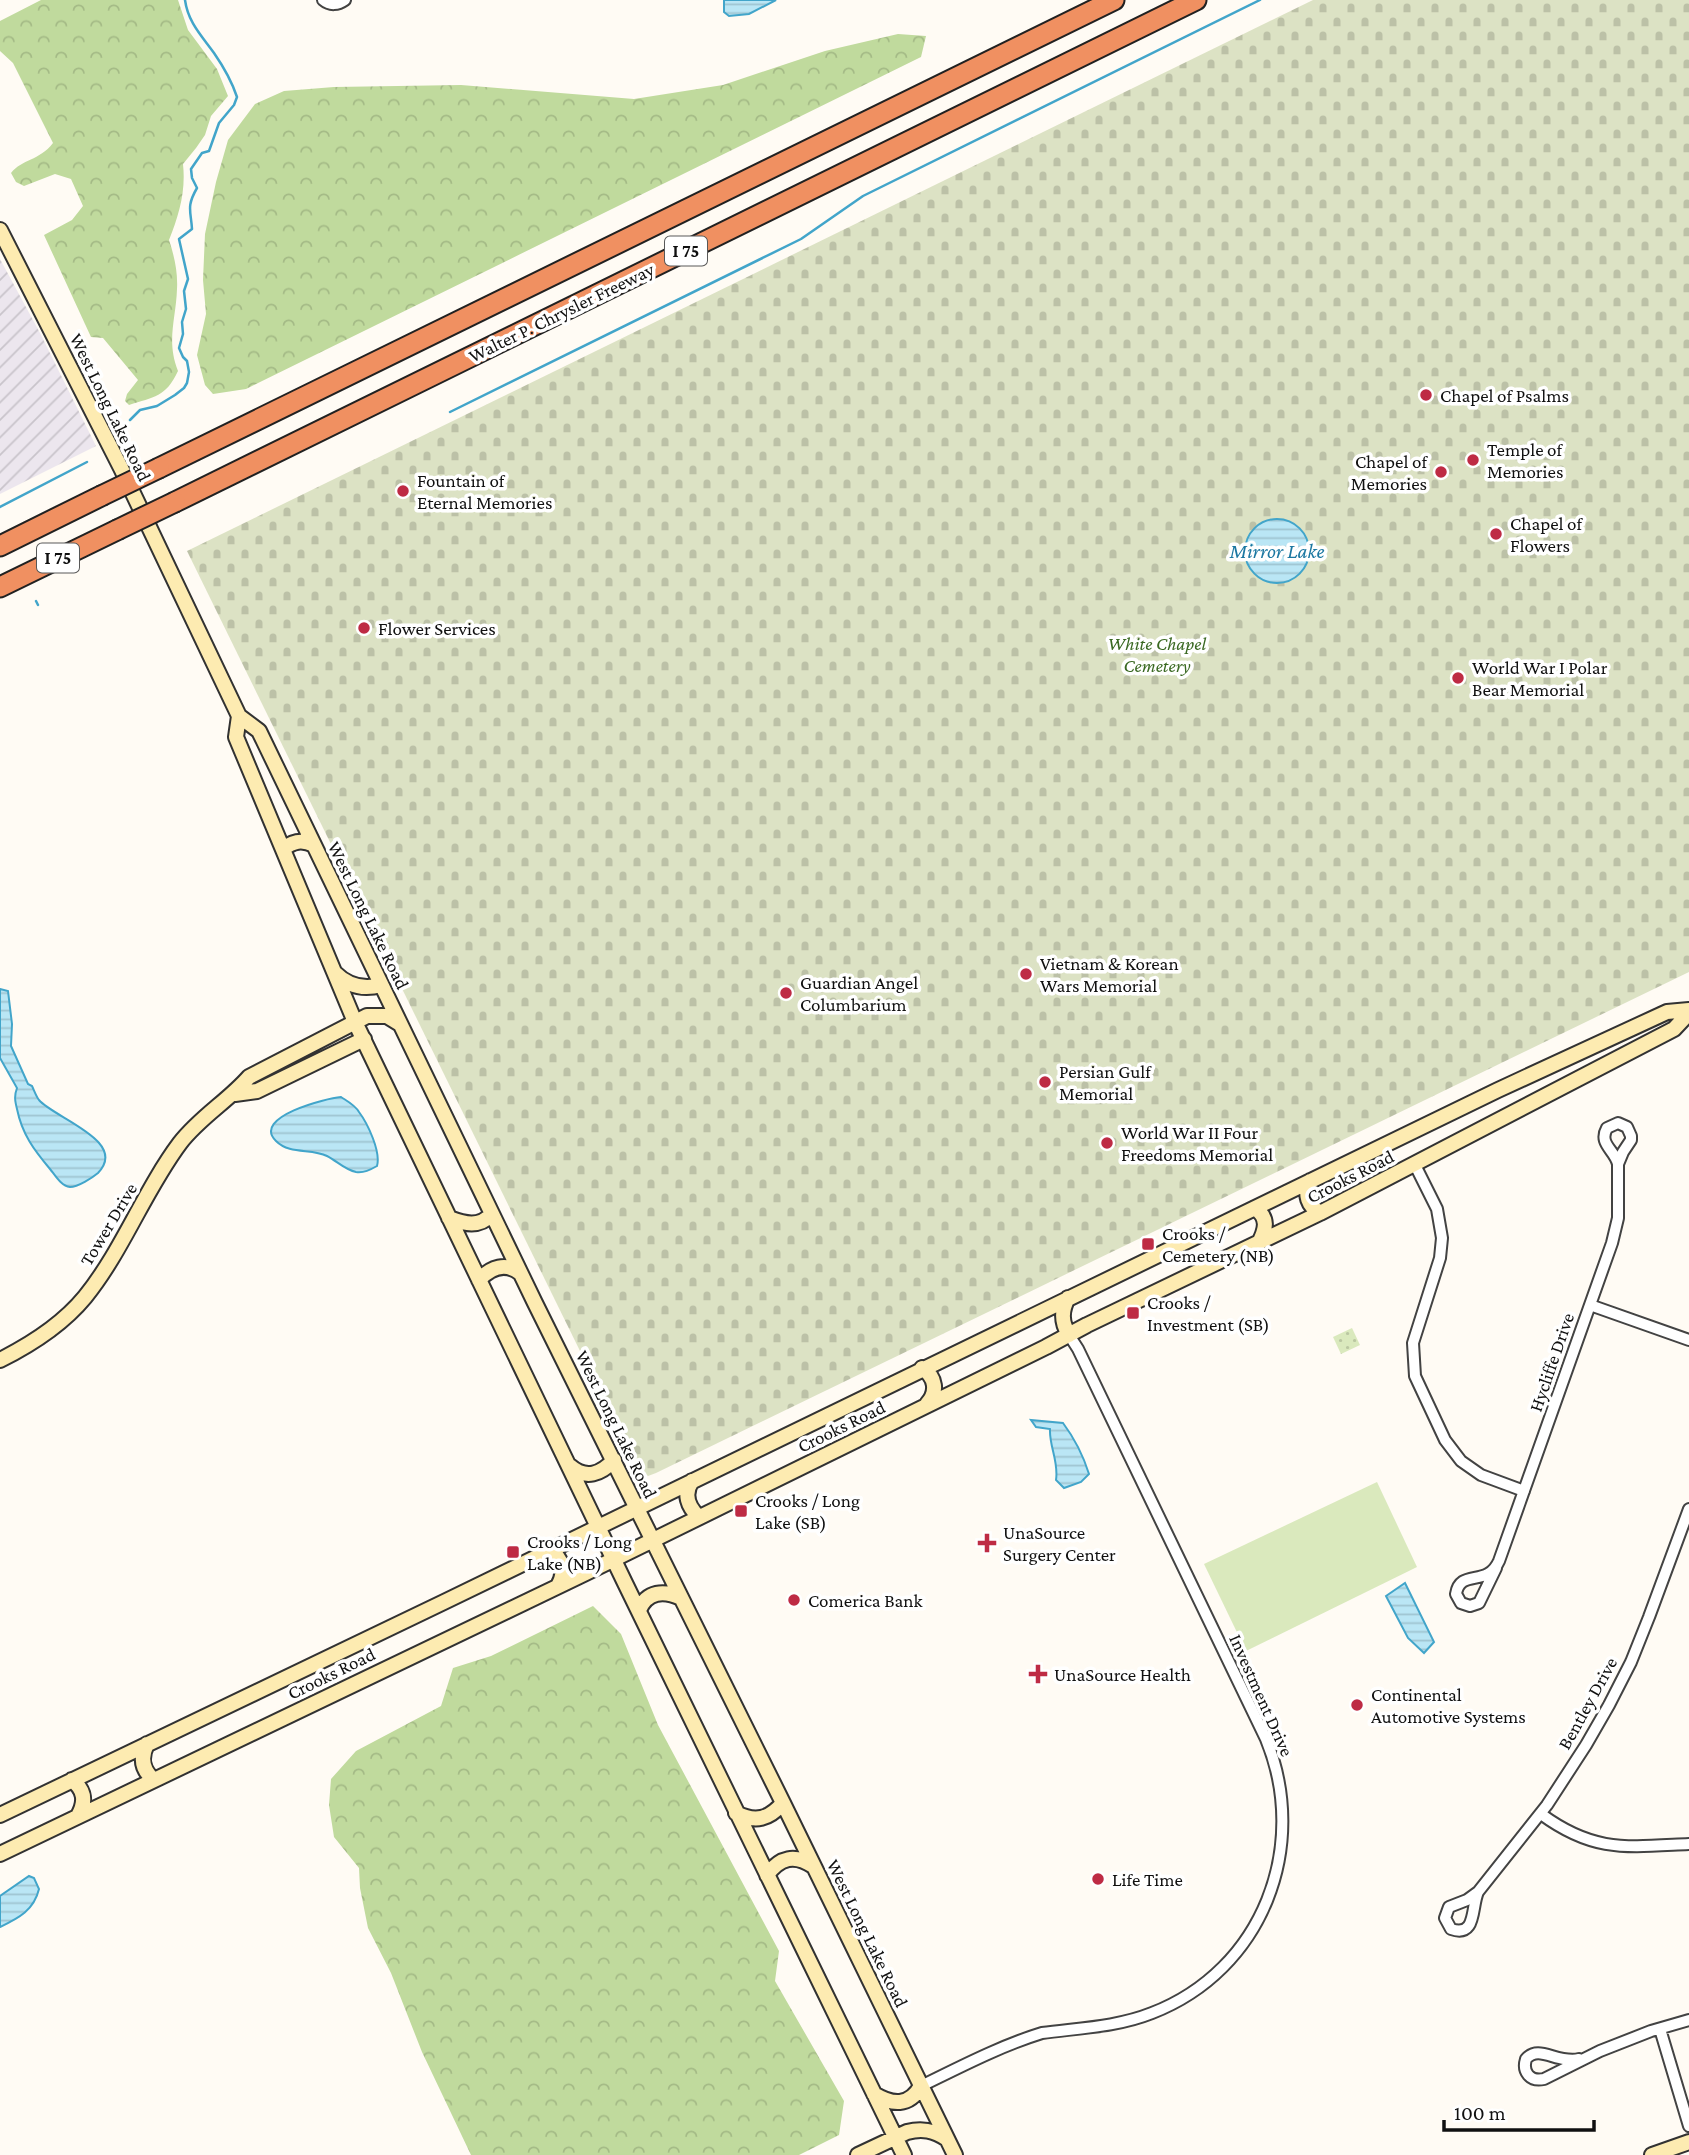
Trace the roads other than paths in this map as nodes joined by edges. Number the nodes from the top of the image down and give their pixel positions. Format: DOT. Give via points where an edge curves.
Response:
graph roads {
  1 [pos="323,0"];
  2 [pos="345,0"];
  3 [pos="1114,0"];
  4 [pos="1196,0"];
  5 [pos="0,230"];
  6 [pos="0,546"];
  7 [pos="0,587"];
  8 [pos="239,716"];
  9 [pos="314,845"];
  10 [pos="283,849"];
  11 [pos="334,972"];
  12 [pos="381,985"];
  13 [pos="1689,1012"];
  14 [pos="355,1022"];
  15 [pos="400,1024"];
  16 [pos="364,1039"];
  17 [pos="1497,1090"];
  18 [pos="235,1094"];
  19 [pos="1501,1119"];
  20 [pos="1618,1164"];
  21 [pos="1415,1165"];
  22 [pos="1310,1181"];
  23 [pos="1255,1208"];
  24 [pos="1320,1213"];
  25 [pos="492,1214"];
  26 [pos="449,1218"];
  27 [pos="1259,1243"];
  28 [pos="520,1273"];
  29 [pos="479,1280"];
  30 [pos="1068,1298"];
  31 [pos="1590,1305"];
  32 [pos="1069,1335"];
  33 [pos="1689,1339"];
  34 [pos="0,1360"];
  35 [pos="922,1368"];
  36 [pos="926,1406"];
  37 [pos="614,1460"];
  38 [pos="569,1465"];
  39 [pos="692,1481"];
  40 [pos="1524,1491"];
  41 [pos="637,1508"];
  42 [pos="1689,1509"];
  43 [pos="699,1517"];
  44 [pos="598,1527"];
  45 [pos="652,1540"];
  46 [pos="551,1550"];
  47 [pos="614,1559"];
  48 [pos="1496,1568"];
  49 [pos="558,1586"];
  50 [pos="681,1598"];
  51 [pos="639,1610"];
  52 [pos="147,1744"];
  53 [pos="72,1780"];
  54 [pos="154,1780"];
  55 [pos="783,1802"];
  56 [pos="736,1813"];
  57 [pos="1541,1814"];
  58 [pos="0,1815"];
  59 [pos="78,1816"];
  60 [pos="1689,1844"];
  61 [pos="0,1854"];
  62 [pos="813,1866"];
  63 [pos="767,1875"];
  64 [pos="1478,1892"];
  65 [pos="1689,2020"];
  66 [pos="1660,2029"];
  67 [pos="1579,2060"];
  68 [pos="921,2086"];
  69 [pos="874,2094"];
  70 [pos="1689,2126"];
  71 [pos="895,2137"];
  72 [pos="947,2140"];
  73 [pos="1689,2142"];
  74 [pos="858,2155"];
  75 [pos="904,2155"];
  76 [pos="955,2155"];
  77 [pos="1652,2155"];
  1 -- 2 [label="street" via="335,5"];
  3 -- 6 [label="highway, Walter P. Chrysler Freeway / I 75, bridge"];
  4 -- 7 [label="highway, Walter P. Chrysler Freeway / I 75, bridge"];
  5 -- 8 [label="main road, West Long Lake Road" via="121,468"];
  8 -- 9 [label="main road, West Long Lake Road" via="259,731"];
  8 -- 10 [label="main road, West Long Lake Road" via="236,737"];
  9 -- 10 [label="main road" via="301,841"];
  9 -- 12 [label="main road, West Long Lake Road"];
  10 -- 11 [label="main road, West Long Lake Road"];
  11 -- 12 [label="main road" via="358,987"];
  11 -- 14 [label="main road, West Long Lake Road"];
  12 -- 15 [label="main road, West Long Lake Road"];
  13 -- 17 [label="main road, Crooks Road" via="1667,1012"];
  13 -- 19 [label="main road, Crooks Road" via="1675,1029"];
  14 -- 15 [label="main road, Tower Drive" via="379,1015"];
  14 -- 16 [label="main road, West Long Lake Road"];
  14 -- 18 [label="main road, Tower Drive" via="249,1077"];
  15 -- 25 [label="main road, West Long Lake Road"];
  16 -- 18 [label="main road, Tower Drive" via="257,1091"];
  16 -- 26 [label="main road, West Long Lake Road"];
  17 -- 19 [label="main road" via="1506,1101"];
  17 -- 22 [label="main road, Crooks Road"];
  18 -- 34 [label="main road, Tower Drive" via="181,1142 84,1298 51,1331"];
  19 -- 21 [label="main road, Crooks Road"];
  20 -- 31 [label="street, Hycliffe Drive" via="1618,1218"];
  21 -- 24 [label="main road, Crooks Road"];
  21 -- 40 [label="street" via="1437,1209 1442,1238 1440,1258 1415,1331 1415,1376 1445,1440 1461,1461 1481,1475"];
  22 -- 23 [label="main road, Crooks Road"];
  22 -- 24 [label="main road" via="1307,1200"];
  23 -- 27 [label="main road" via="1266,1224"];
  23 -- 30 [label="main road, Crooks Road"];
  24 -- 27 [label="main road, Crooks Road"];
  25 -- 26 [label="main road" via="474,1224"];
  25 -- 28 [label="main road, West Long Lake Road"];
  26 -- 29 [label="main road, West Long Lake Road"];
  27 -- 32 [label="main road, Crooks Road"];
  28 -- 29 [label="main road" via="498,1267"];
  28 -- 37 [label="main road, West Long Lake Road"];
  29 -- 38 [label="main road, West Long Lake Road"];
  30 -- 32 [label="main road" via="1062,1315"];
  30 -- 35 [label="main road, Crooks Road"];
  31 -- 33 [label="street"];
  31 -- 40 [label="street, Hycliffe Drive"];
  32 -- 36 [label="main road, Crooks Road"];
  32 -- 68 [label="street, Investment Drive" via="1274,1757 1282,1792 1281,1855 1269,1896 1244,1941 1189,1994 1129,2021 1042,2033"];
  35 -- 36 [label="main road" via="935,1386"];
  35 -- 39 [label="main road, Crooks Road"];
  36 -- 43 [label="main road, Crooks Road"];
  37 -- 38 [label="main road" via="592,1475"];
  37 -- 41 [label="main road, West Long Lake Road"];
  38 -- 44 [label="main road, West Long Lake Road"];
  39 -- 41 [label="main road, Crooks Road"];
  39 -- 43 [label="main road" via="688,1501"];
  40 -- 48 [label="street, Hycliffe Drive"];
  41 -- 44 [label="main road, Crooks Road"];
  41 -- 45 [label="main road, West Long Lake Road"];
  42 -- 57 [label="street, Bentley Drive" via="1631,1662 1586,1745"];
  43 -- 45 [label="main road, Crooks Road"];
  44 -- 46 [label="main road, Crooks Road"];
  44 -- 47 [label="main road, West Long Lake Road"];
  45 -- 47 [label="main road, Crooks Road"];
  45 -- 50 [label="main road, West Long Lake Road"];
  46 -- 49 [label="main road" via="563,1568"];
  46 -- 52 [label="main road, Crooks Road"];
  47 -- 49 [label="main road, Crooks Road"];
  47 -- 51 [label="main road, West Long Lake Road"];
  49 -- 54 [label="main road, Crooks Road"];
  50 -- 51 [label="main road" via="656,1593 645,1599"];
  50 -- 55 [label="main road, West Long Lake Road"];
  51 -- 56 [label="main road, West Long Lake Road"];
  52 -- 53 [label="main road, Crooks Road"];
  52 -- 54 [label="main road" via="144,1768"];
  53 -- 58 [label="main road, Crooks Road"];
  53 -- 59 [label="main road" via="83,1795"];
  54 -- 59 [label="main road, Crooks Road"];
  55 -- 56 [label="main road" via="761,1819"];
  55 -- 62 [label="main road, West Long Lake Road"];
  56 -- 63 [label="main road, West Long Lake Road"];
  57 -- 60 [label="street" via="1567,1832 1602,1844"];
  57 -- 64 [label="street, Bentley Drive"];
  59 -- 61 [label="main road, Crooks Road"];
  62 -- 63 [label="main road" via="788,1858"];
  62 -- 68 [label="main road, West Long Lake Road"];
  63 -- 69 [label="main road, West Long Lake Road"];
  65 -- 66 [label="street"];
  66 -- 67 [label="street"];
  66 -- 70 [label="street"];
  67 -- 67 [label="street" via="1560,2060 1540,2052 1526,2060 1525,2069 1529,2077 1539,2080"];
  68 -- 69 [label="main road" via="912,2099 900,2103"];
  68 -- 72 [label="main road, West Long Lake Road"];
  69 -- 71 [label="main road, West Long Lake Road"];
  71 -- 72 [label="main road" via="923,2129"];
  71 -- 74 [label="main road"];
  71 -- 75 [label="main road, West Long Lake Road"];
  72 -- 76 [label="main road, West Long Lake Road"];
  73 -- 77 [label="main road"];
}
